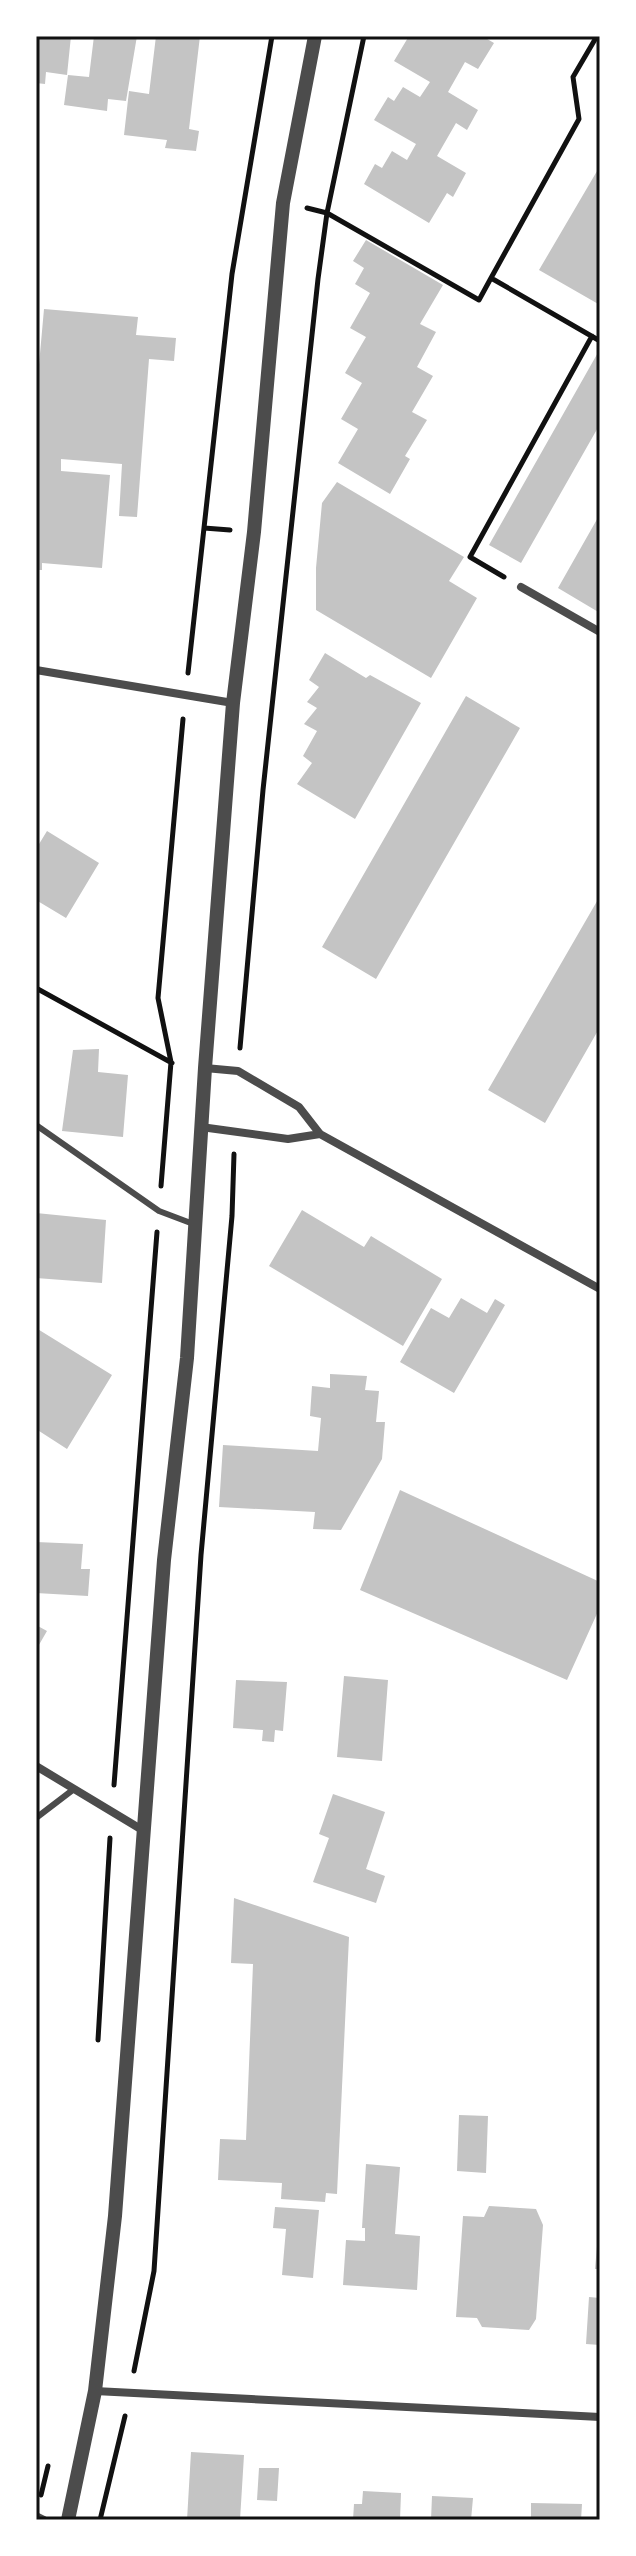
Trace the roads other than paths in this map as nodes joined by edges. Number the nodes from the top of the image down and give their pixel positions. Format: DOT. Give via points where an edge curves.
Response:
graph roads {
  1 [pos="315,36"];
  2 [pos="521,587"];
  3 [pos="600,632"];
  4 [pos="36,670"];
  5 [pos="233,703"];
  6 [pos="205,1068"];
  7 [pos="36,1125"];
  8 [pos="201,1127"];
  9 [pos="320,1134"];
  10 [pos="196,1225"];
  11 [pos="600,1289"];
  12 [pos="36,1766"];
  13 [pos="74,1789"];
  14 [pos="36,1818"];
  15 [pos="144,1831"];
  16 [pos="95,2391"];
  17 [pos="600,2417"];
  18 [pos="36,2516"];
  19 [pos="44,2520"];
  20 [pos="68,2520"];
  1 -- 5 [label="street" via="283,203"];
  2 -- 3 [label="street"];
  4 -- 5 [label="street"];
  5 -- 6 [label="street"];
  6 -- 8 [label="street"];
  6 -- 9 [label="street" via="238,1071 299,1107"];
  7 -- 10 [label="lane" via="159,1211"];
  8 -- 9 [label="street" via="288,1139"];
  8 -- 10 [label="street"];
  9 -- 11 [label="street"];
  10 -- 15 [label="street"];
  12 -- 13 [label="street"];
  13 -- 14 [label="lane"];
  13 -- 15 [label="street"];
  15 -- 16 [label="street" via="115,2216"];
  16 -- 17 [label="street"];
  16 -- 20 [label="street"];
  18 -- 19 [label="street"];
}
